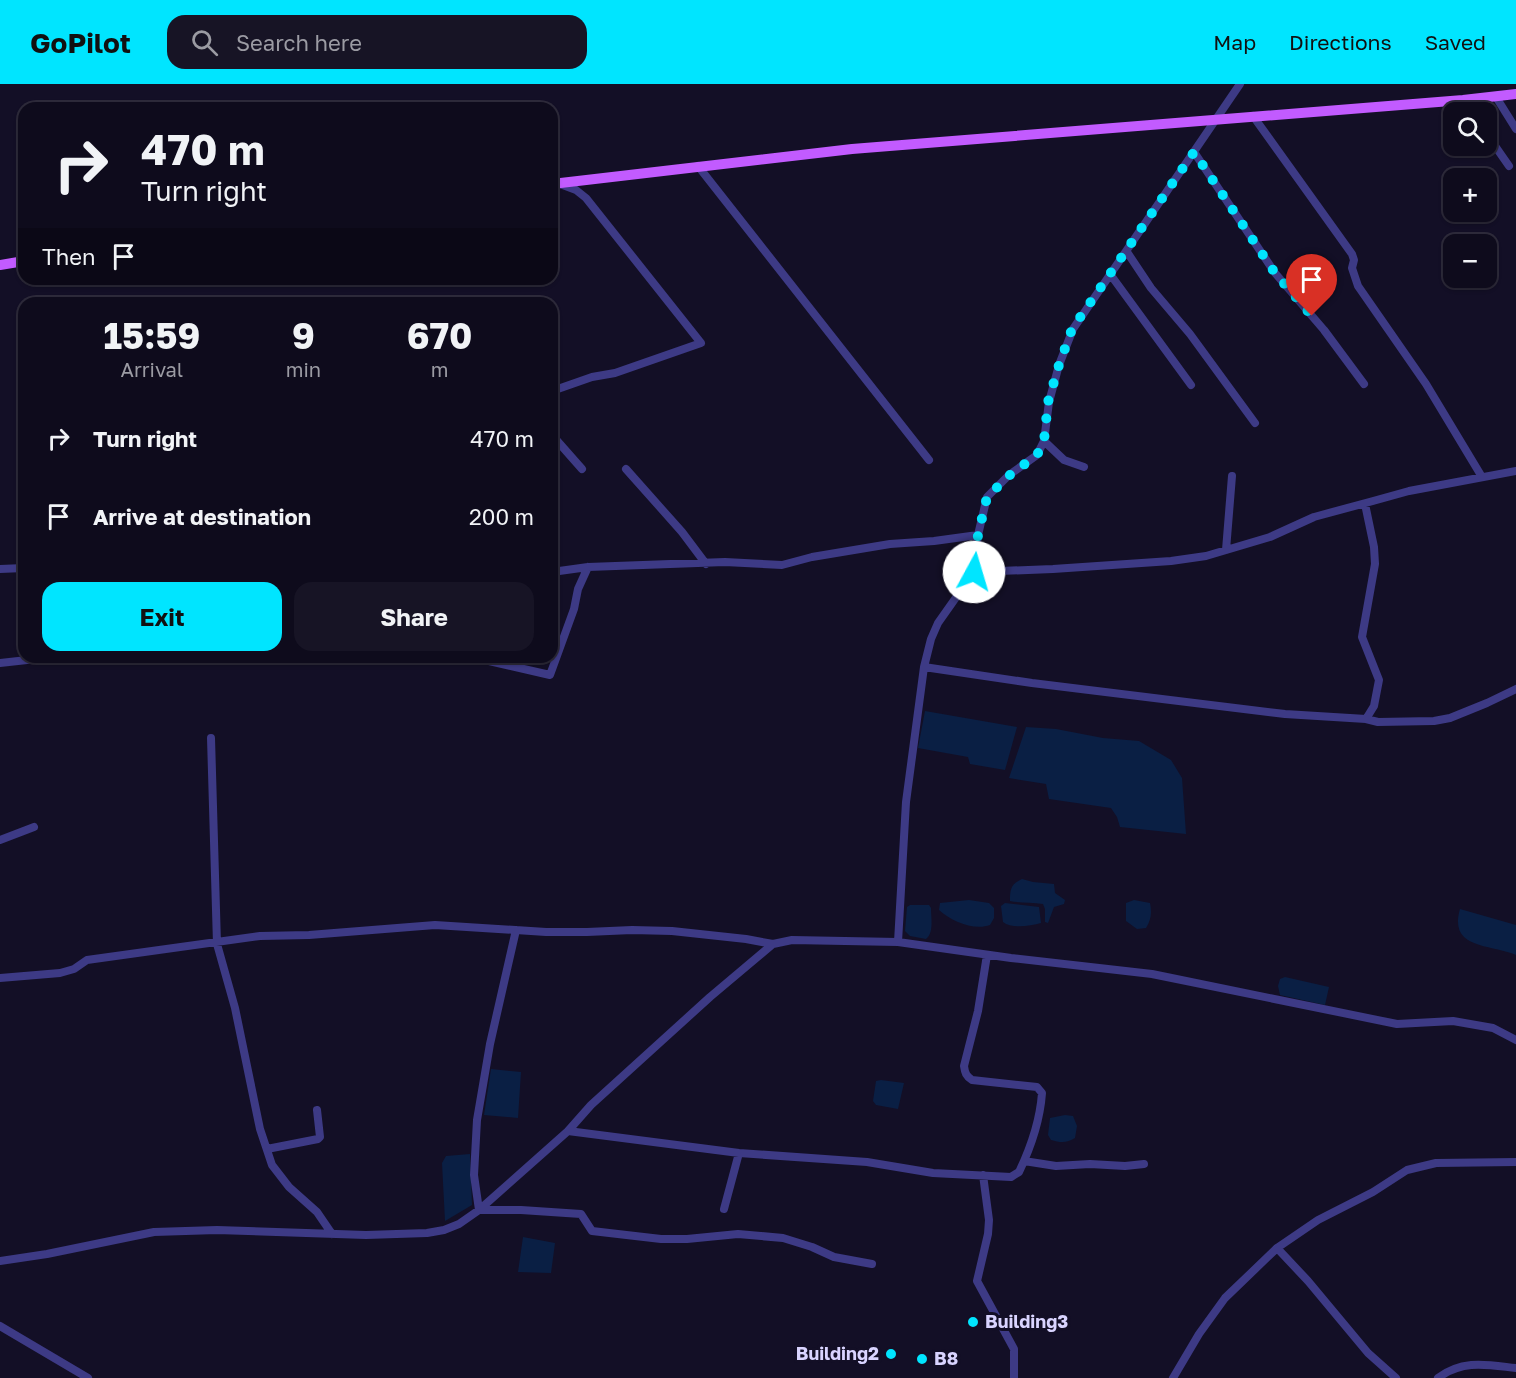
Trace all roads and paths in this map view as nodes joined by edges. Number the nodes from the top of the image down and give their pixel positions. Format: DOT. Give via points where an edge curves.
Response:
graph roads {
  1 [pos="1239,84"];
  2 [pos="1516,94"];
  3 [pos="1496,97"];
  4 [pos="1463,100"];
  5 [pos="1253,116"];
  6 [pos="1214,120"];
  7 [pos="1516,129"];
  8 [pos="1497,149"];
  9 [pos="1194,152"];
  10 [pos="698,166"];
  11 [pos="1509,166"];
  12 [pos="558,184"];
  13 [pos="558,185"];
  14 [pos="1126,252"];
  15 [pos="18,262"];
  16 [pos="0,265"];
  17 [pos="1110,274"];
  18 [pos="1364,384"];
  19 [pos="1191,385"];
  20 [pos="558,389"];
  21 [pos="1255,423"];
  22 [pos="1044,441"];
  23 [pos="558,442"];
  24 [pos="929,460"];
  25 [pos="1084,467"];
  26 [pos="582,469"];
  27 [pos="626,470"];
  28 [pos="1516,471"];
  29 [pos="1232,476"];
  30 [pos="1482,477"];
  31 [pos="1365,504"];
  32 [pos="978,535"];
  33 [pos="1226,550"];
  34 [pos="706,564"];
  35 [pos="588,567"];
  36 [pos="18,568"];
  37 [pos="0,569"];
  38 [pos="558,571"];
  39 [pos="974,572"];
  40 [pos="558,653"];
  41 [pos="18,661"];
  42 [pos="0,663"];
  43 [pos="498,663"];
  44 [pos="554,663"];
  45 [pos="924,667"];
  46 [pos="1516,689"];
  47 [pos="1366,719"];
  48 [pos="211,738"];
  49 [pos="34,828"];
  50 [pos="0,840"];
  51 [pos="516,930"];
  52 [pos="898,942"];
  53 [pos="217,944"];
  54 [pos="773,944"];
  55 [pos="987,955"];
  56 [pos="0,978"];
  57 [pos="1516,1040"];
  58 [pos="317,1110"];
  59 [pos="568,1131"];
  60 [pos="267,1149"];
  61 [pos="739,1153"];
  62 [pos="1024,1161"];
  63 [pos="1516,1161"];
  64 [pos="1144,1164"];
  65 [pos="983,1174"];
  66 [pos="724,1209"];
  67 [pos="479,1210"];
  68 [pos="332,1234"];
  69 [pos="1277,1248"];
  70 [pos="0,1261"];
  71 [pos="872,1264"];
  72 [pos="0,1326"];
  73 [pos="1516,1368"];
  74 [pos="88,1378"];
  75 [pos="1014,1378"];
  76 [pos="1173,1378"];
  77 [pos="1396,1378"];
  78 [pos="1438,1378"];
  1 -- 6 [label="street"];
  2 -- 3 [label="main road"];
  3 -- 4 [label="main road"];
  3 -- 7 [label="street"];
  4 -- 5 [label="main road"];
  5 -- 6 [label="main road"];
  5 -- 30 [label="street" via="1352,254 1358,286 1426,384"];
  6 -- 9 [label="street"];
  6 -- 10 [label="main road" via="864,148"];
  8 -- 11 [label="street"];
  9 -- 14 [label="street"];
  9 -- 18 [label="street" via="1275,273"];
  10 -- 12 [label="main road"];
  10 -- 24 [label="street"];
  13 -- 20 [label="street" via="576,190 586,198 701,343"];
  14 -- 17 [label="street"];
  14 -- 21 [label="street"];
  15 -- 16 [label="main road"];
  17 -- 19 [label="street"];
  17 -- 22 [label="street" via="1072,329 1048,402"];
  22 -- 25 [label="street" via="1064,460"];
  22 -- 32 [label="street" via="1037,455 987,497"];
  23 -- 26 [label="street"];
  27 -- 34 [label="street"];
  28 -- 30 [label="street"];
  29 -- 33 [label="street"];
  30 -- 31 [label="street"];
  31 -- 33 [label="street" via="1314,517 1270,537"];
  31 -- 47 [label="street" via="1375,564 1362,637 1379,680 1374,706"];
  32 -- 34 [label="street" via="890,544 782,565"];
  32 -- 39 [label="street"];
  33 -- 39 [label="street" via="1171,561"];
  34 -- 35 [label="street"];
  35 -- 38 [label="street"];
  35 -- 40 [label="street"];
  36 -- 37 [label="street"];
  39 -- 45 [label="street" via="938,623"];
  41 -- 42 [label="street"];
  43 -- 44 [label="street" via="550,675"];
  45 -- 47 [label="street" via="1285,714"];
  45 -- 52 [label="street" via="906,802"];
  46 -- 47 [label="street" via="1450,718 1378,722"];
  48 -- 53 [label="street"];
  49 -- 50 [label="street"];
  51 -- 53 [label="street" via="435,925 260,936"];
  51 -- 54 [label="street" via="672,931"];
  51 -- 67 [label="street" via="477,1120 474,1175"];
  52 -- 54 [label="street" via="792,940"];
  52 -- 55 [label="street"];
  53 -- 56 [label="street" via="87,960 60,972"];
  53 -- 60 [label="street"];
  54 -- 59 [label="street" via="591,1105"];
  55 -- 57 [label="street" via="1152,974 1397,1024 1453,1021 1492,1028"];
  55 -- 62 [label="street" via="965,1072 972,1080 1037,1087 1042,1093 1041,1110"];
  58 -- 60 [label="street" via="318,1139"];
  59 -- 61 [label="street"];
  59 -- 67 [label="street"];
  60 -- 68 [label="street" via="281,1178 317,1212"];
  61 -- 65 [label="street" via="867,1162 933,1173"];
  61 -- 66 [label="street"];
  62 -- 64 [label="street" via="1056,1166"];
  62 -- 65 [label="street" via="1019,1172 1011,1177"];
  63 -- 69 [label="street" via="1436,1163 1407,1170"];
  65 -- 75 [label="street" via="988,1227 977,1281 1014,1348"];
  67 -- 68 [label="street" via="459,1224 427,1233"];
  67 -- 71 [label="street" via="581,1214 592,1231 636,1237 687,1239 738,1234 783,1238 834,1257"];
  68 -- 70 [label="street" via="154,1232"];
  69 -- 76 [label="street" via="1225,1298"];
  69 -- 77 [label="street" via="1368,1353"];
  72 -- 74 [label="street"];
  73 -- 78 [label="street" via="1468,1364"];
}
